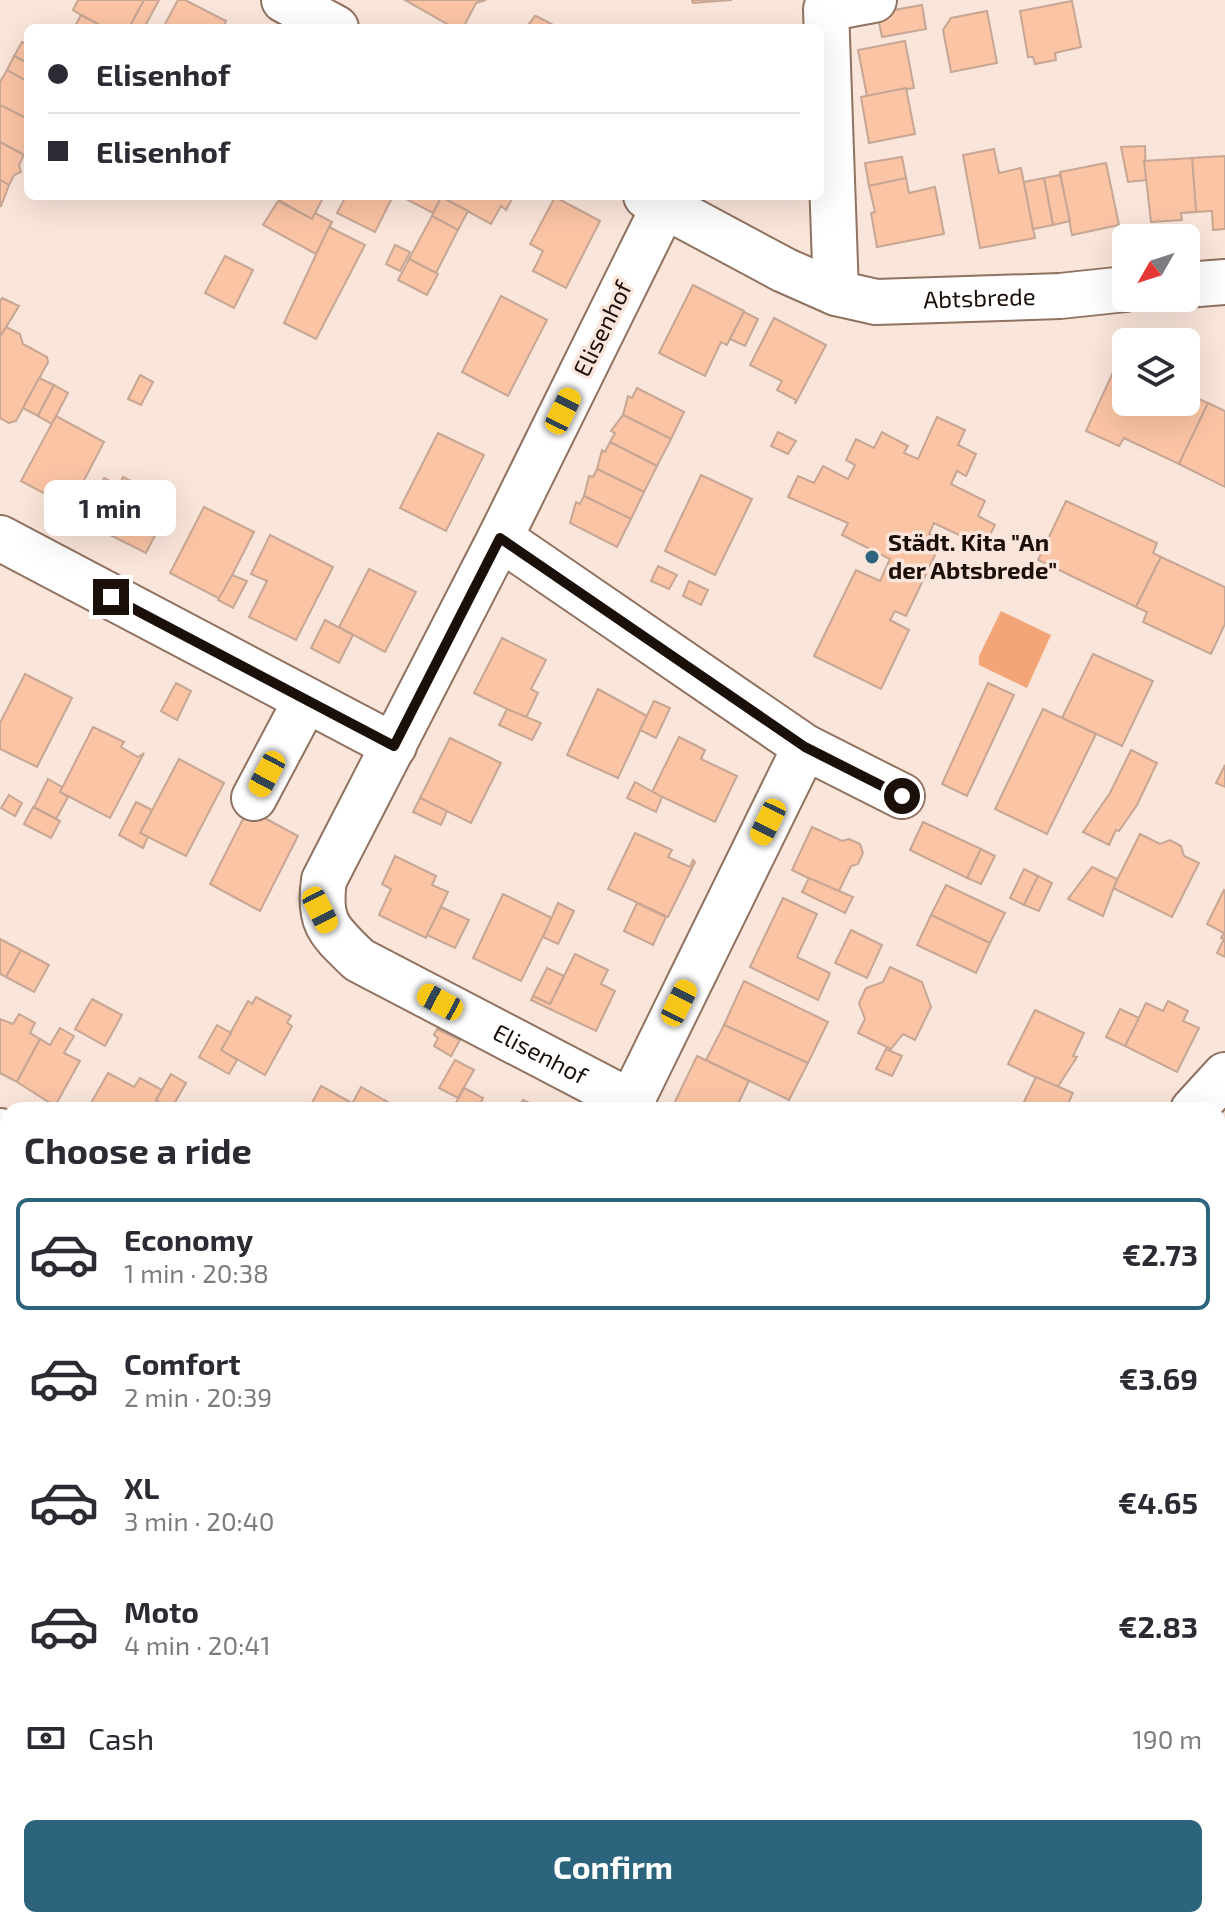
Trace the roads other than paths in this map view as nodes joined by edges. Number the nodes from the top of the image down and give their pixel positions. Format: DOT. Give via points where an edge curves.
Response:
graph roads {
  1 [pos="284,0"];
  2 [pos="874,0"];
  3 [pos="329,24"];
  4 [pos="655,201"];
  5 [pos="1225,282"];
  6 [pos="1200,284"];
  7 [pos="1112,290"];
  8 [pos="836,293"];
  9 [pos="0,538"];
  10 [pos="500,538"];
  11 [pos="306,700"];
  12 [pos="394,746"];
  13 [pos="805,747"];
  14 [pos="902,796"];
  15 [pos="254,798"];
  16 [pos="1225,1075"];
  17 [pos="1200,1102"];
  1 -- 3 [label="street"];
  2 -- 8 [label="street" via="826,9"];
  4 -- 8 [label="street, Abtsbrede"];
  4 -- 10 [label="street, Elisenhof"];
  5 -- 6 [label="street"];
  7 -- 8 [label="street, Abtsbrede" via="876,302"];
  9 -- 11 [label="street"];
  10 -- 12 [label="street, Elisenhof"];
  10 -- 13 [label="street"];
  11 -- 12 [label="street"];
  11 -- 15 [label="street"];
  12 -- 13 [label="street, Elisenhof" via="324,880 320,910 331,932 359,960 631,1102"];
  13 -- 14 [label="street"];
  16 -- 17 [label="street"];
}
